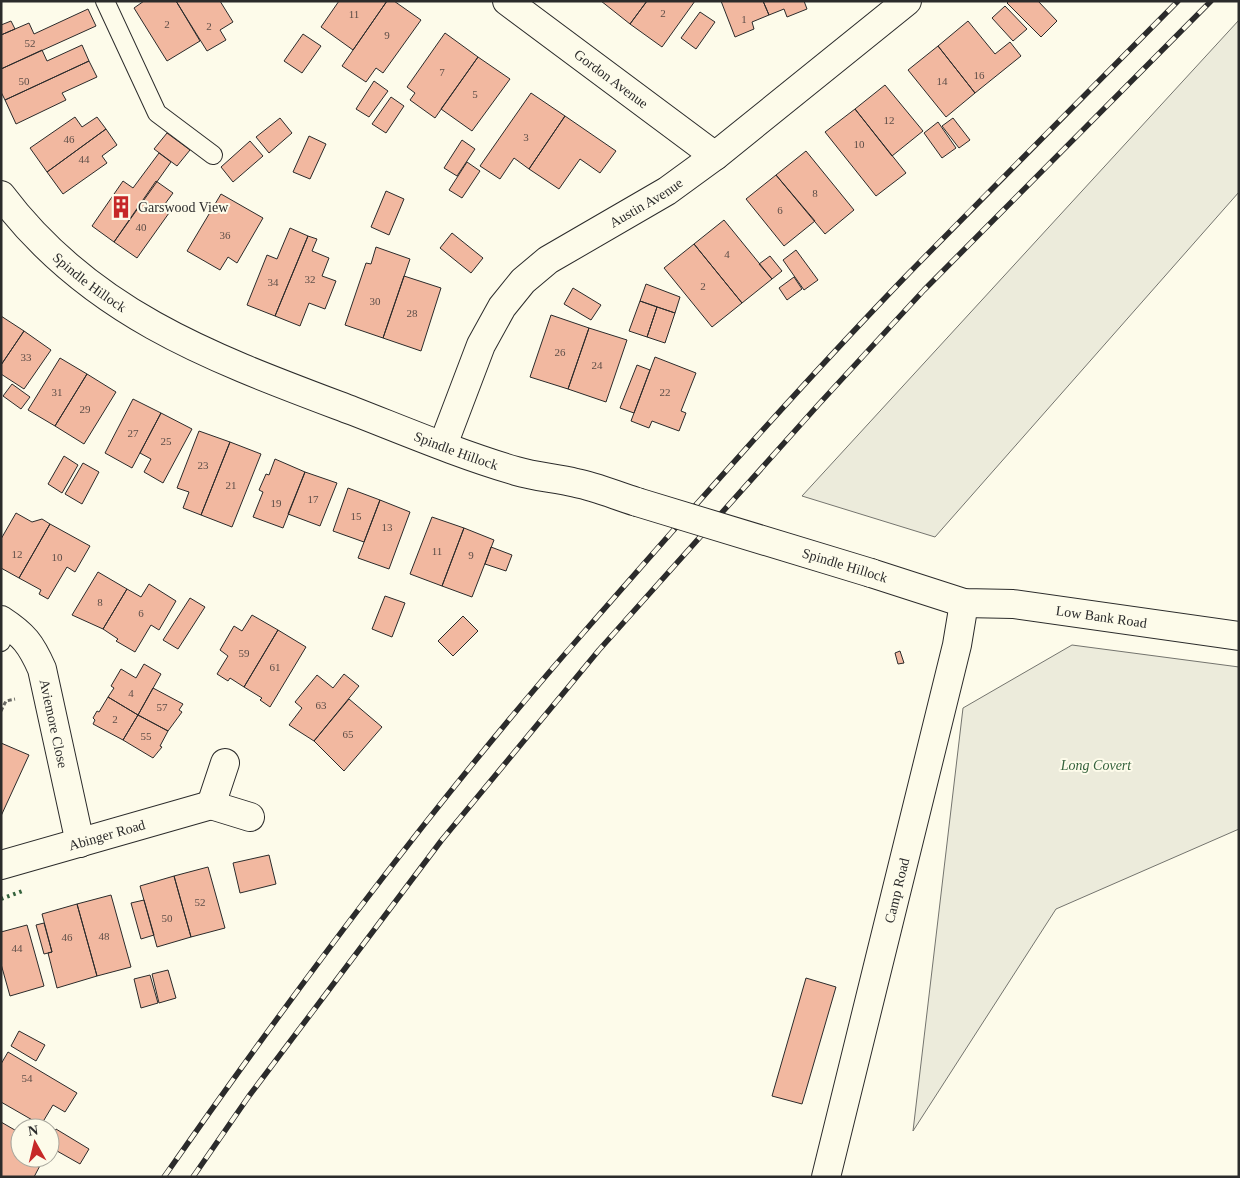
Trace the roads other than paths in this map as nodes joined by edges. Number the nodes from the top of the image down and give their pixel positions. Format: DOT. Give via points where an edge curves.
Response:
graph roads {
  1 [pos="105,1"];
  2 [pos="508,1"];
  3 [pos="907,1"];
  4 [pos="213,155"];
  5 [pos="715,156"];
  6 [pos="1,196"];
  7 [pos="443,445"];
  8 [pos="964,603"];
  9 [pos="4,629"];
  10 [pos="1239,636"];
  11 [pos="225,763"];
  12 [pos="211,805"];
  13 [pos="250,817"];
  14 [pos="80,843"];
  15 [pos="1,865"];
  16 [pos="826,1177"];
  1 -- 4 [label="lane" via="157,113"];
  2 -- 5 [label="street, Gordon Avenue"];
  3 -- 5 [label="street, Austin Avenue"];
  5 -- 7 [label="street, Austin Avenue" via="667,190 548,260 523,281 502,307 481,345"];
  6 -- 7 [label="street, Spindle Hillock" via="56,257 104,296 165,333 204,353"];
  7 -- 8 [label="street, Spindle Hillock, bridge" via="518,472 577,483"];
  8 -- 10 [label="street, Low Bank Road" via="1013,604"];
  8 -- 16 [label="street, Camp Road" via="957,645"];
  9 -- 14 [label="street, Aviemore Close" via="22,634 32,646 42,669"];
  11 -- 12 [label="street"];
  12 -- 13 [label="street"];
  12 -- 14 [label="street, Abinger Road"];
  14 -- 15 [label="street, Abinger Road"];
}
